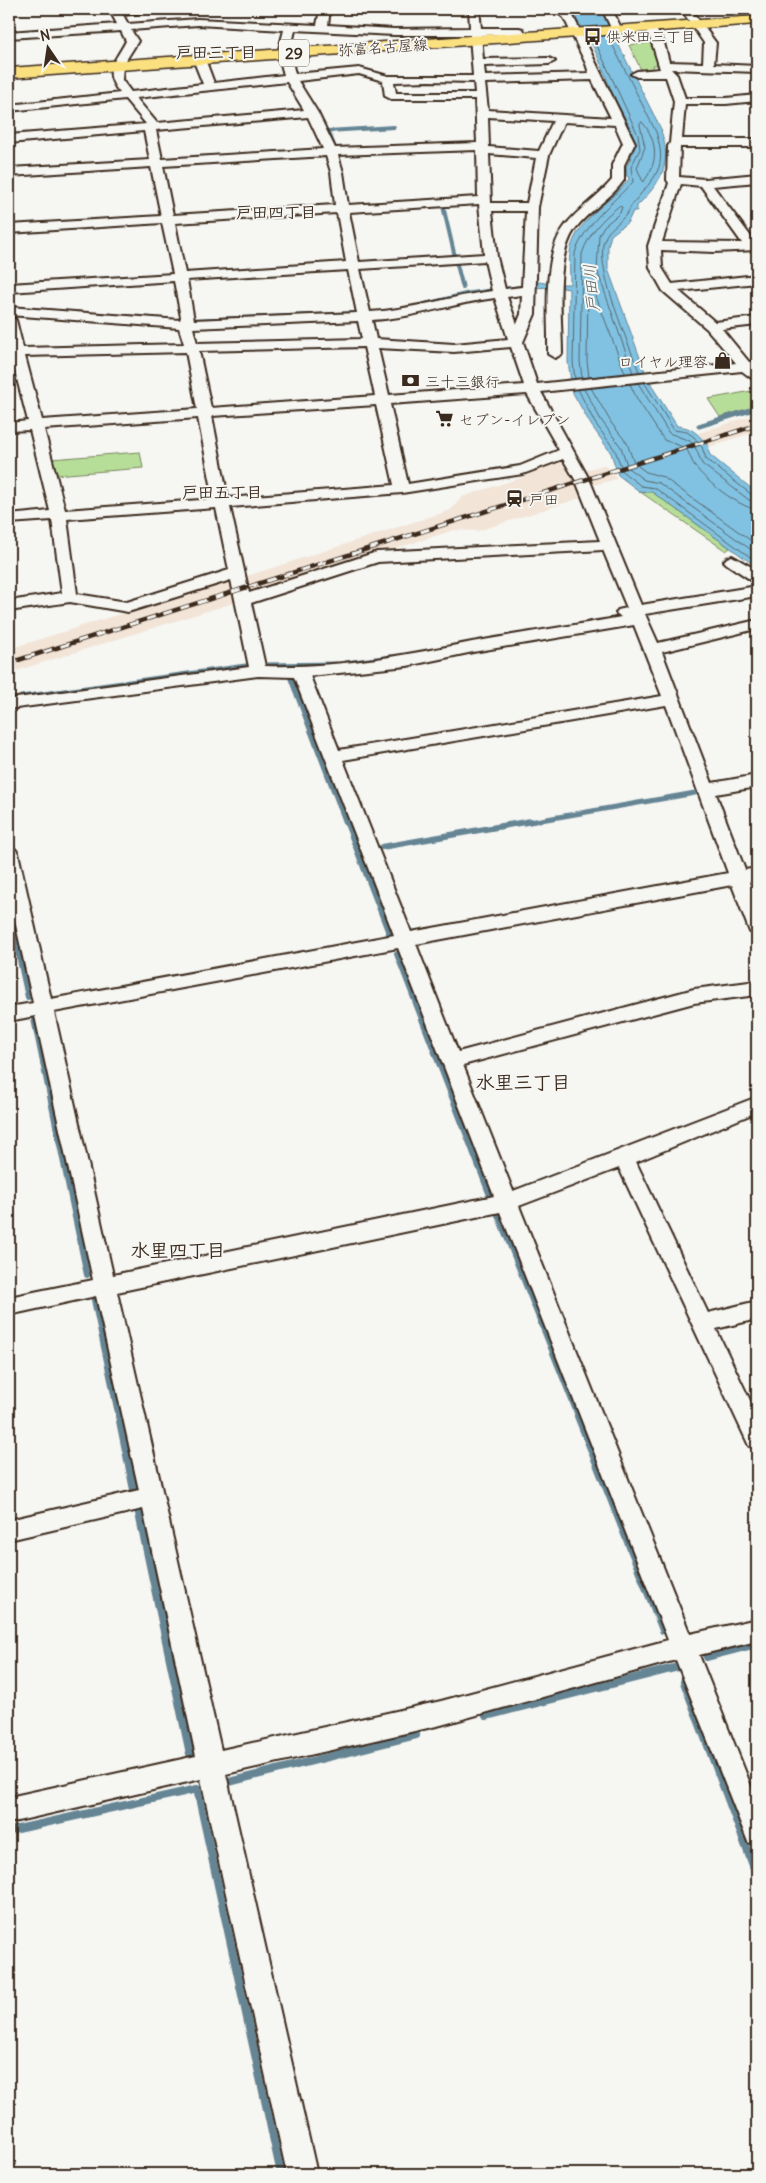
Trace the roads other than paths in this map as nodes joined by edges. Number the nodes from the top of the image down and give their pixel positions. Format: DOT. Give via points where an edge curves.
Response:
graph roads {
  1 [pos="145,9"];
  2 [pos="325,9"];
  3 [pos="474,9"];
  4 [pos="559,9"];
  5 [pos="607,9"];
  6 [pos="687,9"];
  7 [pos="116,11"];
  8 [pos="757,20"];
  9 [pos="698,25"];
  10 [pos="290,27"];
  11 [pos="125,28"];
  12 [pos="650,28"];
  13 [pos="322,29"];
  14 [pos="616,30"];
  15 [pos="579,33"];
  16 [pos="9,35"];
  17 [pos="476,36"];
  18 [pos="434,38"];
  19 [pos="284,53"];
  20 [pos="199,59"];
  21 [pos="549,61"];
  22 [pos="478,63"];
  23 [pos="116,65"];
  24 [pos="708,67"];
  25 [pos="665,68"];
  26 [pos="757,69"];
  27 [pos="9,73"];
  28 [pos="637,74"];
  29 [pos="596,76"];
  30 [pos="291,79"];
  31 [pos="388,79"];
  32 [pos="480,80"];
  33 [pos="210,88"];
  34 [pos="128,96"];
  35 [pos="481,96"];
  36 [pos="757,98"];
  37 [pos="680,101"];
  38 [pos="9,108"];
  39 [pos="312,113"];
  40 [pos="482,113"];
  41 [pos="560,118"];
  42 [pos="620,122"];
  43 [pos="152,127"];
  44 [pos="9,139"];
  45 [pos="676,143"];
  46 [pos="757,143"];
  47 [pos="483,148"];
  48 [pos="331,152"];
  49 [pos="543,155"];
  50 [pos="156,163"];
  51 [pos="9,172"];
  52 [pos="757,178"];
  53 [pos="673,180"];
  54 [pos="705,183"];
  55 [pos="485,203"];
  56 [pos="532,207"];
  57 [pos="342,208"];
  58 [pos="168,219"];
  59 [pos="9,229"];
  60 [pos="654,246"];
  61 [pos="754,246"];
  62 [pos="491,257"];
  63 [pos="353,265"];
  64 [pos="180,276"];
  65 [pos="757,279"];
  66 [pos="530,287"];
  67 [pos="9,288"];
  68 [pos="668,288"];
  69 [pos="499,289"];
  70 [pos="9,304"];
  71 [pos="9,311"];
  72 [pos="364,313"];
  73 [pos="9,320"];
  74 [pos="186,320"];
  75 [pos="757,321"];
  76 [pos="712,326"];
  77 [pos="516,342"];
  78 [pos="370,343"];
  79 [pos="192,348"];
  80 [pos="13,352"];
  81 [pos="555,354"];
  82 [pos="753,369"];
  83 [pos="532,389"];
  84 [pos="383,400"];
  85 [pos="204,414"];
  86 [pos="37,425"];
  87 [pos="9,427"];
  88 [pos="567,452"];
  89 [pos="402,489"];
  90 [pos="222,503"];
  91 [pos="59,516"];
  92 [pos="9,520"];
  93 [pos="610,545"];
  94 [pos="732,561"];
  95 [pos="236,572"];
  96 [pos="757,577"];
  97 [pos="757,591"];
  98 [pos="70,597"];
  99 [pos="243,600"];
  100 [pos="9,606"];
  101 [pos="637,615"];
  102 [pos="757,624"];
  103 [pos="653,649"];
  104 [pos="257,666"];
  105 [pos="300,672"];
  106 [pos="672,699"];
  107 [pos="9,704"];
  108 [pos="333,756"];
  109 [pos="757,781"];
  110 [pos="706,790"];
  111 [pos="9,853"];
  112 [pos="757,874"];
  113 [pos="739,878"];
  114 [pos="757,927"];
  115 [pos="404,940"];
  116 [pos="757,988"];
  117 [pos="43,1007"];
  118 [pos="9,1014"];
  119 [pos="452,1061"];
  120 [pos="757,1104"];
  121 [pos="624,1158"];
  122 [pos="506,1202"];
  123 [pos="104,1286"];
  124 [pos="9,1306"];
  125 [pos="757,1310"];
  126 [pos="703,1323"];
  127 [pos="757,1439"];
  128 [pos="152,1497"];
  129 [pos="9,1530"];
  130 [pos="757,1630"];
  131 [pos="683,1647"];
  132 [pos="211,1765"];
  133 [pos="9,1810"];
  134 [pos="757,1833"];
  135 [pos="302,2174"];
  1 -- 7 [label="street"];
  2 -- 13 [label="street"];
  3 -- 17 [label="street"];
  4 -- 15 [label="street"];
  5 -- 14 [label="street"];
  6 -- 9 [label="street"];
  7 -- 11 [label="street"];
  8 -- 9 [label="main road, 弥富名古屋線 / 29"];
  9 -- 12 [label="main road, 弥富名古屋線 / 29"];
  9 -- 24 [label="street" via="710,43"];
  10 -- 11 [label="street" via="262,21"];
  10 -- 13 [label="street"];
  10 -- 19 [label="street"];
  11 -- 16 [label="street"];
  11 -- 23 [label="street" via="132,41"];
  12 -- 14 [label="main road, 弥富名古屋線 / 29"];
  12 -- 25 [label="street"];
  13 -- 18 [label="street"];
  14 -- 15 [label="main road, 弥富名古屋線 / 29"];
  15 -- 17 [label="main road, 弥富名古屋線 / 29"];
  15 -- 29 [label="street"];
  17 -- 18 [label="main road, 弥富名古屋線 / 29"];
  17 -- 22 [label="street"];
  18 -- 19 [label="main road, 弥富名古屋線 / 29"];
  19 -- 20 [label="main road, 弥富名古屋線 / 29"];
  19 -- 30 [label="street"];
  20 -- 23 [label="main road, 弥富名古屋線 / 29"];
  20 -- 33 [label="street"];
  21 -- 22 [label="street"];
  22 -- 32 [label="street"];
  23 -- 27 [label="main road, 弥富名古屋線 / 29"];
  23 -- 34 [label="street" via="116,81"];
  24 -- 25 [label="street"];
  24 -- 26 [label="street"];
  25 -- 28 [label="street"];
  25 -- 37 [label="street" via="671,75"];
  29 -- 32 [label="street"];
  29 -- 42 [label="street"];
  30 -- 31 [label="street" via="359,71"];
  30 -- 33 [label="street"];
  30 -- 39 [label="street"];
  31 -- 32 [label="street"];
  31 -- 35 [label="street" via="391,96"];
  32 -- 35 [label="street"];
  33 -- 34 [label="street"];
  34 -- 38 [label="street"];
  34 -- 43 [label="street"];
  35 -- 40 [label="street"];
  36 -- 37 [label="street"];
  37 -- 45 [label="street"];
  39 -- 43 [label="street"];
  39 -- 48 [label="street"];
  40 -- 41 [label="street"];
  40 -- 47 [label="street"];
  41 -- 42 [label="street"];
  41 -- 49 [label="street"];
  42 -- 81 [label="street" via="629,143 618,165 618,180 567,230 561,243 557,259"];
  43 -- 44 [label="street"];
  43 -- 50 [label="street"];
  45 -- 46 [label="street"];
  45 -- 53 [label="street"];
  47 -- 48 [label="street"];
  47 -- 49 [label="street"];
  47 -- 55 [label="street"];
  48 -- 50 [label="street"];
  48 -- 57 [label="street"];
  49 -- 56 [label="street"];
  50 -- 51 [label="street"];
  50 -- 58 [label="street"];
  52 -- 54 [label="street"];
  53 -- 54 [label="street"];
  53 -- 60 [label="street" via="675,183"];
  54 -- 61 [label="street"];
  55 -- 56 [label="street"];
  55 -- 57 [label="street"];
  55 -- 62 [label="street"];
  56 -- 66 [label="street"];
  57 -- 58 [label="street"];
  57 -- 63 [label="street"];
  58 -- 59 [label="street"];
  58 -- 64 [label="street"];
  60 -- 61 [label="street"];
  60 -- 68 [label="street" via="656,268"];
  62 -- 63 [label="street"];
  62 -- 69 [label="street"];
  63 -- 64 [label="street"];
  63 -- 72 [label="street"];
  64 -- 67 [label="street"];
  64 -- 74 [label="street"];
  65 -- 68 [label="street"];
  66 -- 69 [label="street"];
  66 -- 77 [label="street" via="528,314"];
  68 -- 76 [label="street"];
  69 -- 72 [label="street" via="407,314"];
  69 -- 77 [label="street"];
  70 -- 74 [label="street"];
  71 -- 74 [label="street"];
  72 -- 74 [label="street"];
  72 -- 78 [label="street"];
  73 -- 80 [label="street"];
  74 -- 79 [label="street"];
  75 -- 76 [label="street"];
  76 -- 82 [label="street"];
  77 -- 78 [label="street" via="454,348"];
  77 -- 83 [label="street"];
  78 -- 79 [label="street"];
  78 -- 84 [label="street"];
  79 -- 80 [label="street"];
  79 -- 85 [label="street"];
  80 -- 86 [label="street"];
  82 -- 83 [label="street"];
  83 -- 84 [label="street"];
  83 -- 88 [label="street"];
  84 -- 85 [label="street"];
  84 -- 89 [label="street"];
  85 -- 86 [label="street"];
  85 -- 90 [label="street"];
  86 -- 87 [label="street"];
  86 -- 91 [label="street"];
  88 -- 89 [label="street" via="523,470"];
  88 -- 93 [label="street"];
  89 -- 90 [label="street"];
  90 -- 91 [label="street"];
  90 -- 95 [label="street"];
  91 -- 92 [label="street"];
  91 -- 98 [label="street"];
  93 -- 99 [label="street" via="377,557"];
  93 -- 101 [label="street"];
  94 -- 96 [label="street"];
  95 -- 98 [label="street" via="128,607"];
  95 -- 99 [label="street"];
  97 -- 101 [label="street"];
  98 -- 100 [label="street"];
  99 -- 104 [label="street"];
  101 -- 103 [label="street"];
  101 -- 104 [label="street" via="337,661"];
  101 -- 105 [label="street" via="407,661"];
  102 -- 103 [label="street"];
  103 -- 106 [label="street"];
  104 -- 105 [label="street"];
  104 -- 107 [label="street"];
  105 -- 108 [label="street"];
  106 -- 108 [label="street"];
  106 -- 110 [label="street"];
  108 -- 115 [label="street"];
  109 -- 110 [label="street"];
  110 -- 113 [label="street"];
  111 -- 117 [label="street"];
  112 -- 113 [label="street"];
  113 -- 114 [label="street"];
  113 -- 115 [label="street"];
  115 -- 117 [label="street"];
  115 -- 119 [label="street"];
  116 -- 119 [label="street" via="694,996"];
  117 -- 118 [label="street"];
  117 -- 123 [label="street"];
  119 -- 122 [label="street"];
  120 -- 121 [label="street"];
  121 -- 122 [label="street"];
  121 -- 126 [label="street"];
  122 -- 123 [label="street"];
  122 -- 131 [label="street"];
  123 -- 124 [label="street"];
  123 -- 128 [label="street"];
  125 -- 126 [label="street"];
  126 -- 127 [label="street"];
  128 -- 129 [label="street"];
  128 -- 132 [label="street"];
  130 -- 131 [label="street"];
  131 -- 132 [label="street" via="441,1713"];
  131 -- 134 [label="street"];
  132 -- 133 [label="street"];
  132 -- 135 [label="street"];
}
